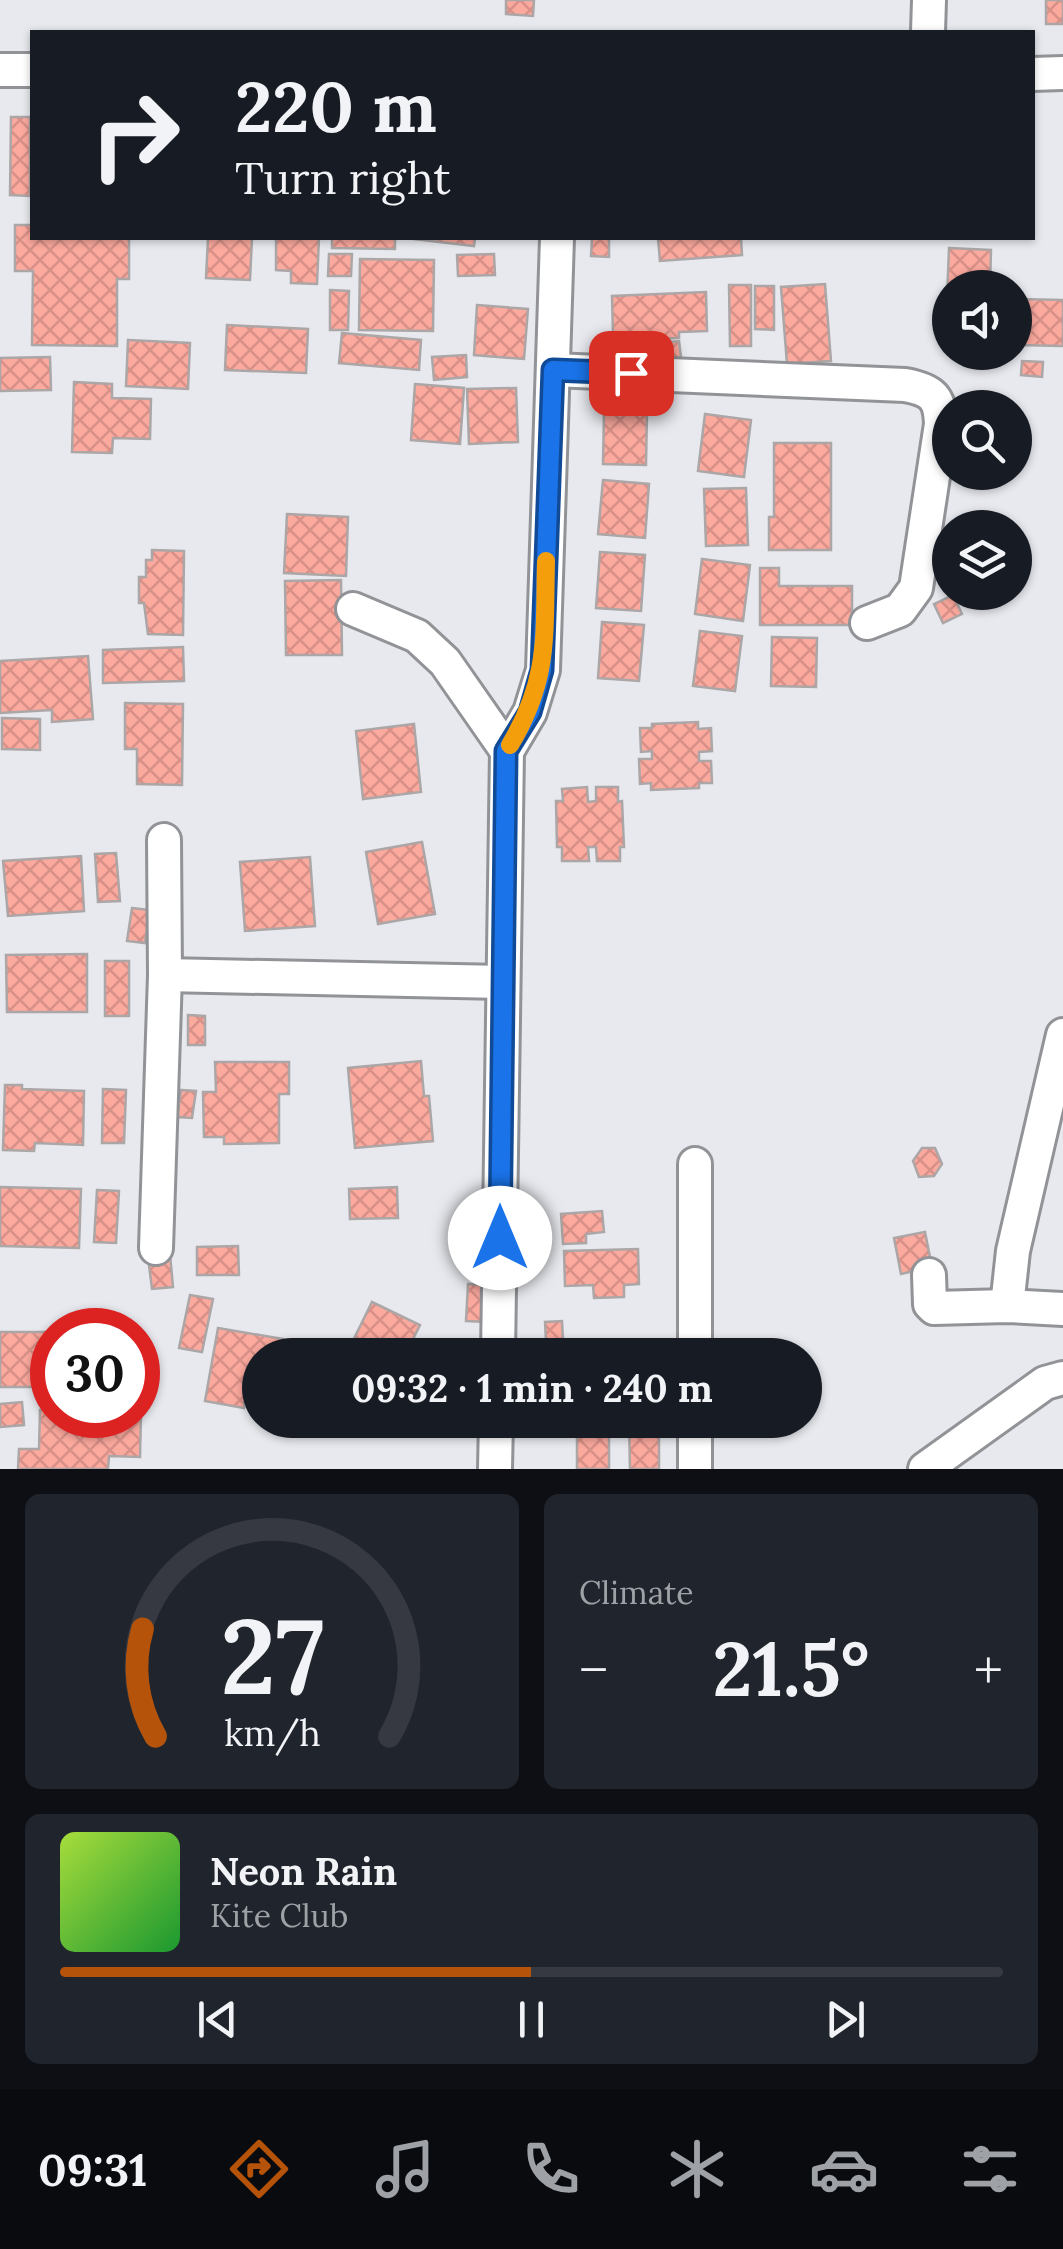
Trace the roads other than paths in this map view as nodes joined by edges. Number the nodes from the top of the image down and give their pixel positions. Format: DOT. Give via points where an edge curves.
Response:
graph roads {
  1 [pos="929,0"];
  2 [pos="928,30"];
  3 [pos="0,70"];
  4 [pos="30,70"];
  5 [pos="1063,73"];
  6 [pos="1035,74"];
  7 [pos="557,240"];
  8 [pos="553,370"];
  9 [pos="353,609"];
  10 [pos="867,624"];
  11 [pos="506,751"];
  12 [pos="164,840"];
  13 [pos="166,976"];
  14 [pos="503,982"];
  15 [pos="1063,1034"];
  16 [pos="695,1164"];
  17 [pos="156,1248"];
  18 [pos="928,1276"];
  19 [pos="1007,1306"];
  20 [pos="1063,1309"];
  21 [pos="498,1338"];
  22 [pos="694,1338"];
  23 [pos="1057,1383"];
  24 [pos="495,1438"];
  25 [pos="694,1438"];
  26 [pos="494,1469"];
  27 [pos="694,1469"];
  28 [pos="925,1469"];
  1 -- 2 [label="street"];
  3 -- 4 [label="street"];
  5 -- 6 [label="street"];
  7 -- 8 [label="street"];
  8 -- 10 [label="street" via="928,389 940,403 942,424 916,588 900,610"];
  8 -- 11 [label="street" via="542,670 530,712"];
  9 -- 11 [label="street" via="417,636 444,662"];
  11 -- 14 [label="street"];
  12 -- 13 [label="street"];
  13 -- 14 [label="street"];
  13 -- 17 [label="street"];
  14 -- 21 [label="street"];
  15 -- 19 [label="street" via="1013,1251"];
  16 -- 22 [label="street"];
  18 -- 19 [label="street" via="934,1308"];
  19 -- 20 [label="street"];
  23 -- 28 [label="street"];
  24 -- 26 [label="street"];
  25 -- 27 [label="street"];
}
